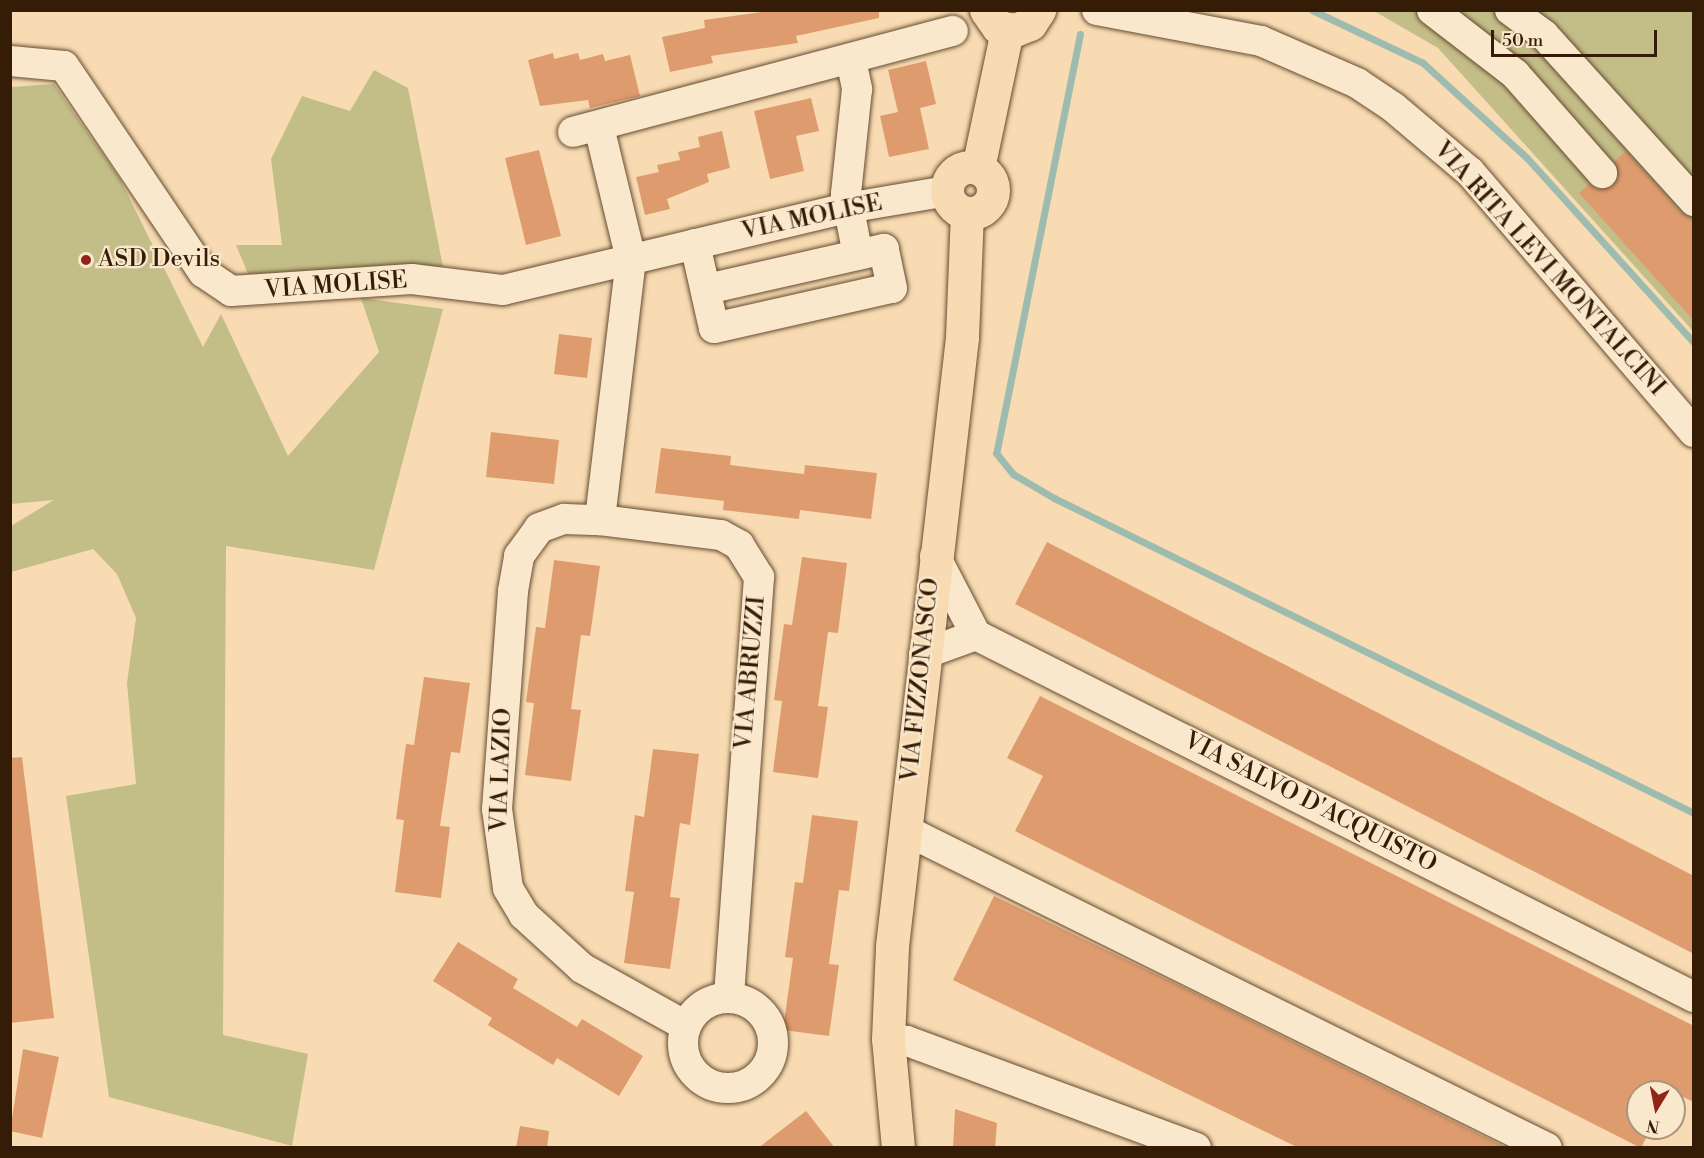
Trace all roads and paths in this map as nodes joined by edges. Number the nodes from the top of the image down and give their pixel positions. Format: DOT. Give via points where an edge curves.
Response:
graph roads {
  1 [pos="1039,10"];
  2 [pos="1097,10"];
  3 [pos="1432,10"];
  4 [pos="1510,10"];
  5 [pos="996,20"];
  6 [pos="953,31"];
  7 [pos="851,60"];
  8 [pos="10,61"];
  9 [pos="1602,173"];
  10 [pos="1694,201"];
  11 [pos="957,202"];
  12 [pos="847,208"];
  13 [pos="695,243"];
  14 [pos="858,255"];
  15 [pos="631,259"];
  16 [pos="706,289"];
  17 [pos="1694,432"];
  18 [pos="600,520"];
  19 [pos="935,556"];
  20 [pos="976,635"];
  21 [pos="924,654"];
  22 [pos="905,830"];
  23 [pos="1694,997"];
  24 [pos="729,998"];
  25 [pos="687,1026"];
  26 [pos="888,1039"];
  27 [pos="898,1148"];
  28 [pos="1196,1148"];
  29 [pos="1547,1148"];
  1 -- 5 [label="main road" via="1030,24"];
  2 -- 17 [label="street, VIA RITA LEVI MONTALCINI" via="1261,41 1357,83 1393,107 1470,172"];
  3 -- 9 [label="street" via="1515,74"];
  4 -- 10 [label="street" via="1544,35"];
  5 -- 11 [label="main road" via="978,168 990,177 992,199 982,210"];
  6 -- 7 [label="street"];
  7 -- 12 [label="street" via="857,89"];
  7 -- 15 [label="street" via="586,130"];
  8 -- 15 [label="street, VIA MOLISE" via="64,66 202,272 231,291 402,279 503,290"];
  11 -- 12 [label="street, VIA MOLISE"];
  11 -- 19 [label="main road, VIA FIZZONASCO" via="962,337"];
  12 -- 13 [label="street, VIA MOLISE"];
  12 -- 14 [label="street"];
  13 -- 15 [label="street, VIA MOLISE"];
  13 -- 16 [label="street"];
  14 -- 16 [label="street"];
  14 -- 16 [label="street" via="884,249 892,288 714,328"];
  15 -- 18 [label="street"];
  18 -- 24 [label="street, VIA ABRUZZI" via="721,535 739,544 759,577"];
  18 -- 25 [label="street, VIA LAZIO" via="564,519 538,528 519,556 498,788 499,853 519,906 554,947 582,968"];
  19 -- 20 [label="street"];
  19 -- 21 [label="main road, VIA FIZZONASCO"];
  20 -- 21 [label="street"];
  20 -- 23 [label="street, VIA SALVO D'ACQUISTO"];
  21 -- 22 [label="main road, VIA FIZZONASCO"];
  22 -- 26 [label="main road, VIA FIZZONASCO"];
  22 -- 29 [label="street"];
  24 -- 25 [label="street" via="711,1001"];
  24 -- 25 [label="street" via="746,1001 771,1026 774,1044 760,1076 728,1089 703,1080 686,1060"];
  26 -- 27 [label="main road, VIA FIZZONASCO"];
  26 -- 28 [label="street" via="907,1041"];
}
